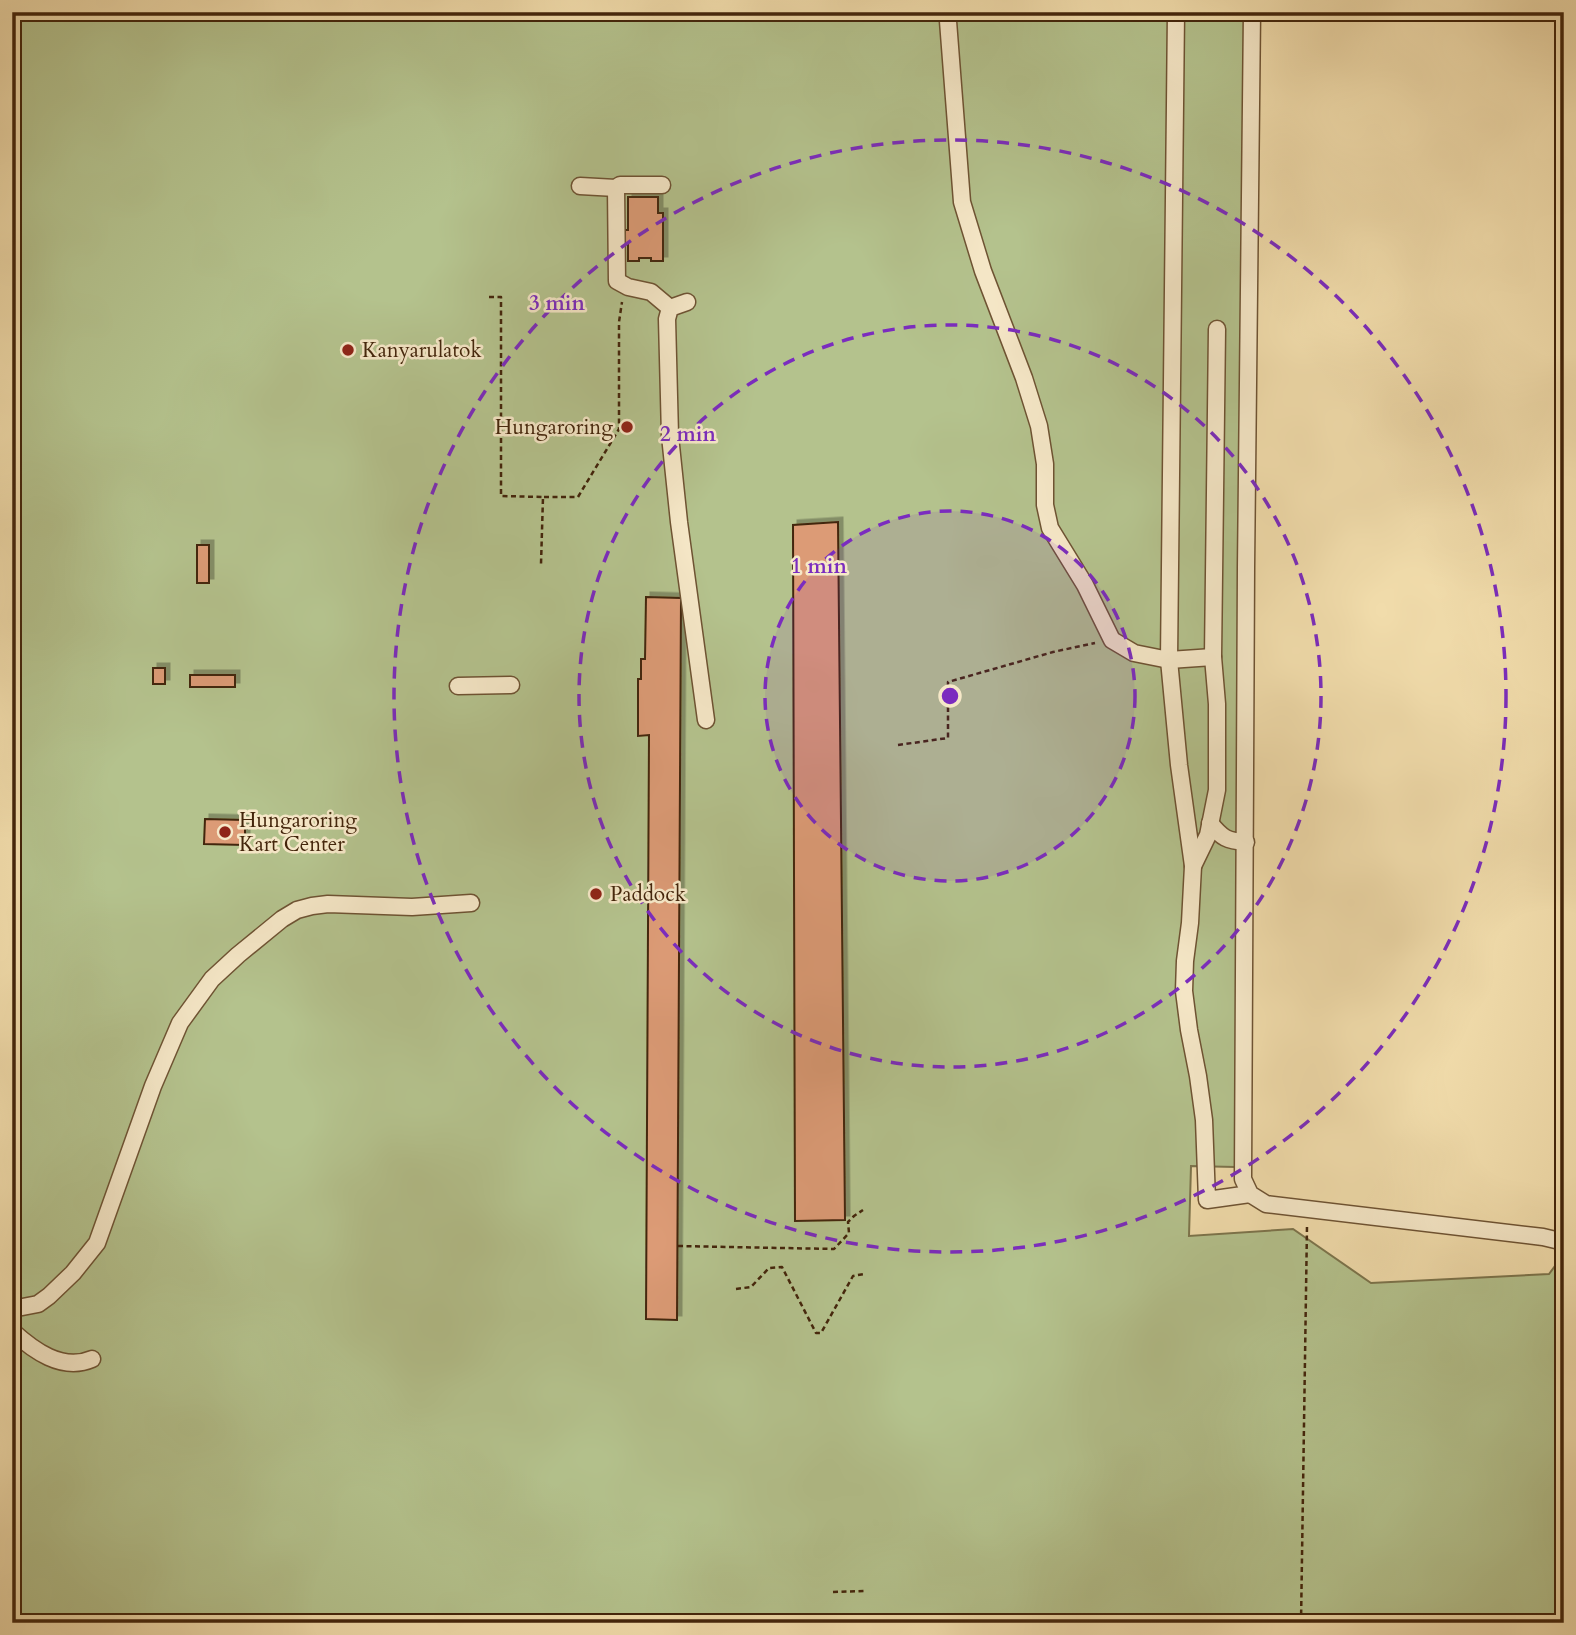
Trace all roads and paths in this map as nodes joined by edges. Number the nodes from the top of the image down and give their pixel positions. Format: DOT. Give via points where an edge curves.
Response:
graph roads {
  1 [pos="946,12"];
  2 [pos="1175,12"];
  3 [pos="1252,12"];
  4 [pos="662,185"];
  5 [pos="580,186"];
  6 [pos="616,188"];
  7 [pos="625,296"];
  8 [pos="489,297"];
  9 [pos="687,302"];
  10 [pos="670,308"];
  11 [pos="1217,329"];
  12 [pos="543,497"];
  13 [pos="541,564"];
  14 [pos="1112,640"];
  15 [pos="1213,657"];
  16 [pos="1169,660"];
  17 [pos="511,685"];
  18 [pos="458,686"];
  19 [pos="706,720"];
  20 [pos="898,745"];
  21 [pos="1210,823"];
  22 [pos="1246,842"];
  23 [pos="1193,866"];
  24 [pos="471,903"];
  25 [pos="1250,1194"];
  26 [pos="1307,1209"];
  27 [pos="863,1210"];
  28 [pos="1564,1242"];
  29 [pos="678,1245"];
  30 [pos="864,1275"];
  31 [pos="736,1289"];
  32 [pos="12,1310"];
  33 [pos="12,1331"];
  34 [pos="92,1359"];
  35 [pos="865,1591"];
  36 [pos="833,1592"];
  37 [pos="1301,1623"];
  1 -- 14 [label="street" via="962,202 1039,426 1050,528"];
  2 -- 16 [label="street"];
  3 -- 22 [label="street"];
  4 -- 6 [label="street"];
  5 -- 6 [label="street"];
  6 -- 10 [label="street" via="617,281 651,292"];
  7 -- 12 [label="path" via="619,322 619,429 578,497"];
  8 -- 12 [label="path" via="501,297 501,496"];
  9 -- 10 [label="street"];
  10 -- 19 [label="street" via="670,436"];
  11 -- 15 [label="street"];
  12 -- 13 [label="path"];
  14 -- 16 [label="street" via="1134,653"];
  14 -- 20 [label="path" via="948,682 948,738"];
  15 -- 16 [label="street"];
  15 -- 21 [label="street" via="1217,790"];
  16 -- 23 [label="street"];
  17 -- 18 [label="street"];
  21 -- 22 [label="street" via="1227,840"];
  21 -- 23 [label="street"];
  22 -- 25 [label="street" via="1243,1179"];
  23 -- 25 [label="street" via="1184,991 1203,1108 1207,1200"];
  24 -- 32 [label="street" via="312,906 282,919 238,954 212,979 180,1023 97,1243 49,1296 38,1304"];
  25 -- 26 [label="street" via="1266,1203"];
  26 -- 28 [label="street"];
  26 -- 37 [label="path"];
  27 -- 29 [label="path" via="848,1222 849,1233 834,1249"];
  30 -- 31 [label="path" via="853,1276 821,1333 816,1333 782,1267 769,1269 751,1286"];
  33 -- 34 [label="street" via="46,1356 76,1363"];
  35 -- 36 [label="path"];
}
